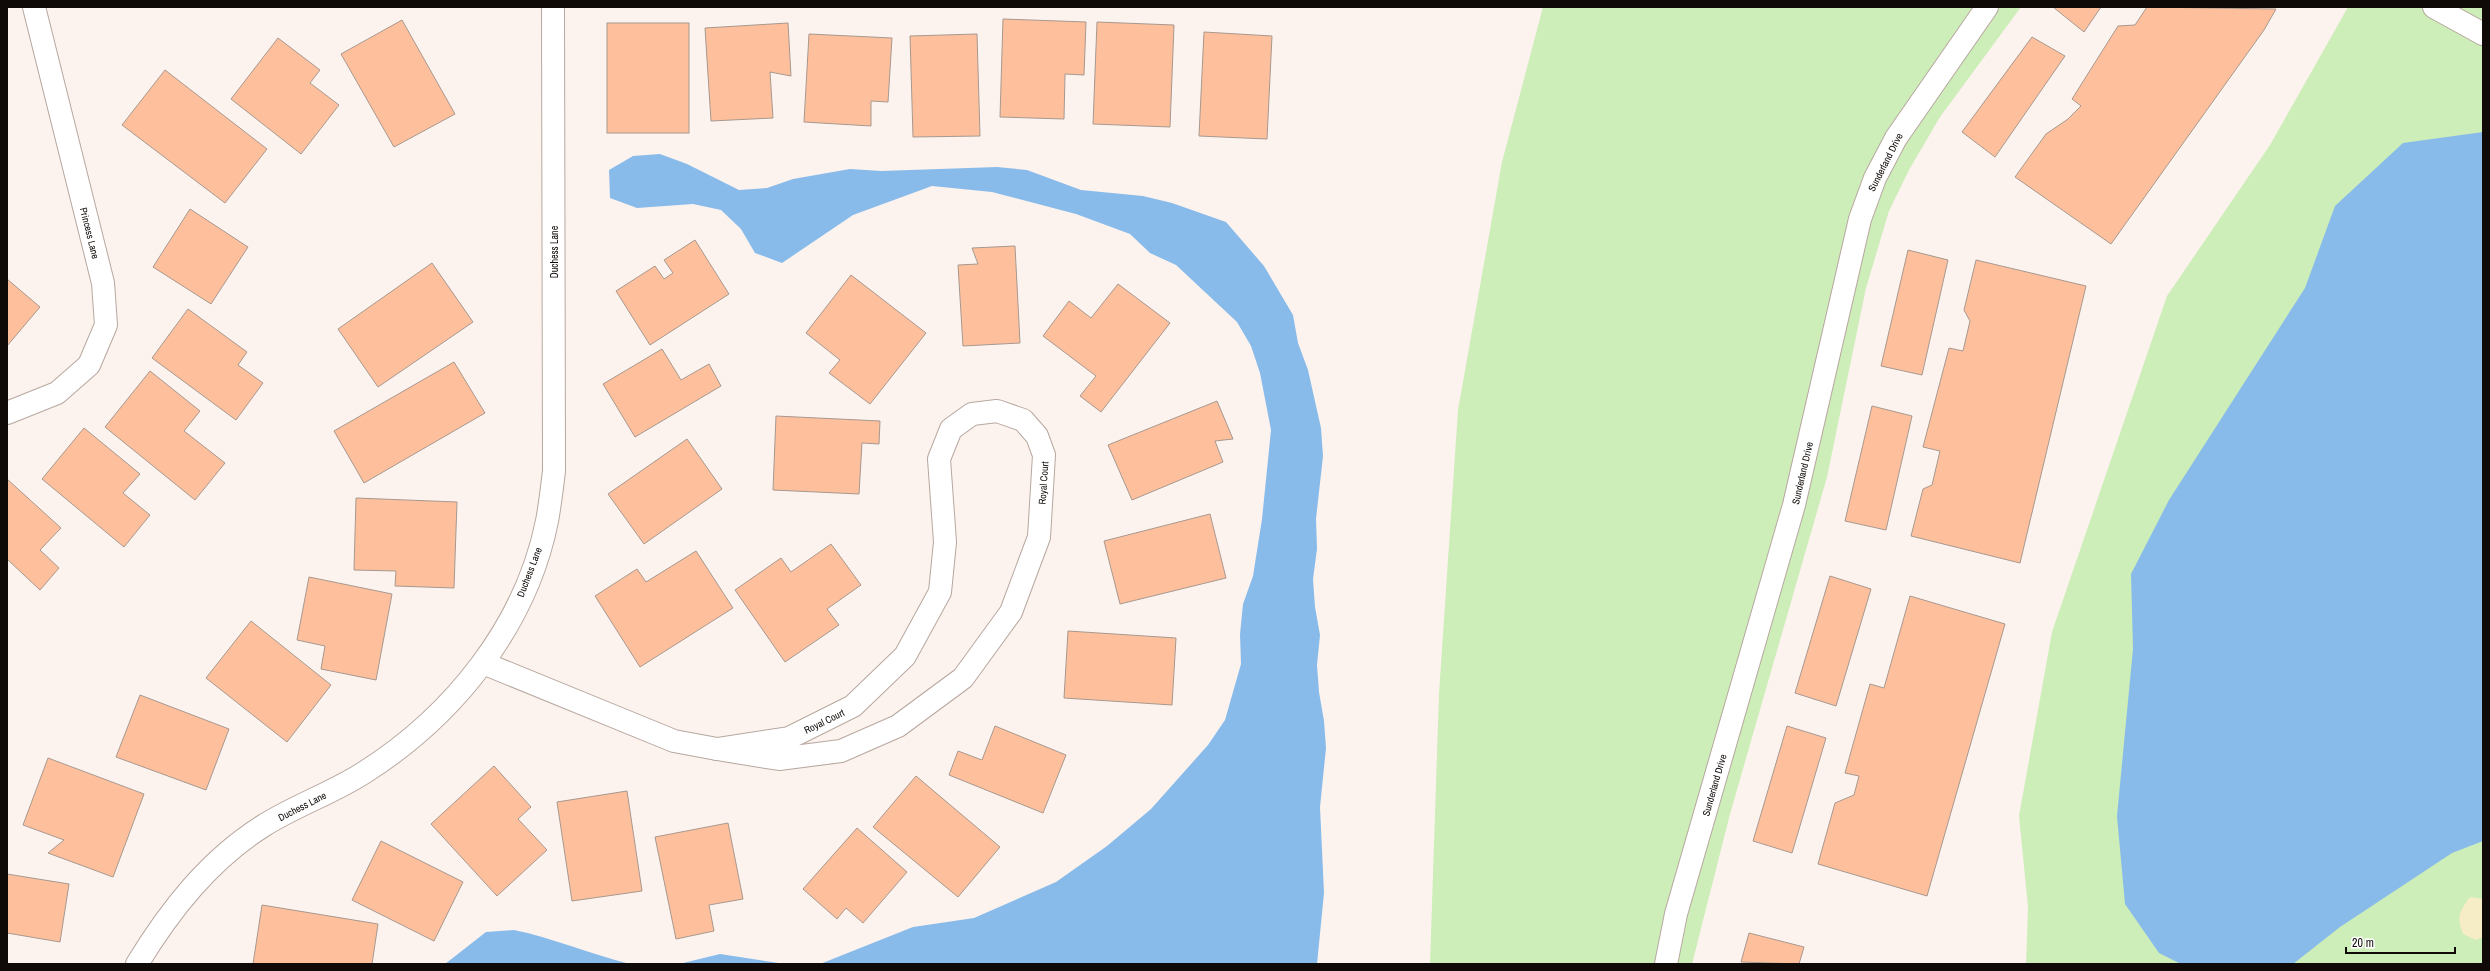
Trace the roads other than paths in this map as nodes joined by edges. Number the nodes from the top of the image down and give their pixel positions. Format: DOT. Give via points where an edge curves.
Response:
graph roads {
  1 [pos="34,7"];
  2 [pos="553,7"];
  3 [pos="1987,7"];
  4 [pos="2434,7"];
  5 [pos="2483,34"];
  6 [pos="7,413"];
  7 [pos="483,663"];
  8 [pos="717,749"];
  9 [pos="137,964"];
  10 [pos="1666,964"];
  1 -- 6 [label="street, Princess Lane" via="103,282 106,325 89,365 57,393"];
  2 -- 7 [label="street, Duchess Lane" via="554,471 547,522 532,572 510,619"];
  3 -- 10 [label="street, Sunderland Drive" via="1896,138 1875,178 1860,219 1794,505 1676,914"];
  4 -- 5 [label="street"];
  7 -- 8 [label="street, Royal Court" via="674,741"];
  7 -- 9 [label="street, Duchess Lane" via="438,715 398,751 364,774 264,825 221,857 184,895"];
  8 -- 8 [label="street, Royal Court" via="779,759 840,751 898,726 963,678 1011,612 1039,537 1044,456 1037,436 1022,420 997,411 972,414 951,429 939,459 946,542 940,592 905,656 853,706 818,724 789,738"];
}
